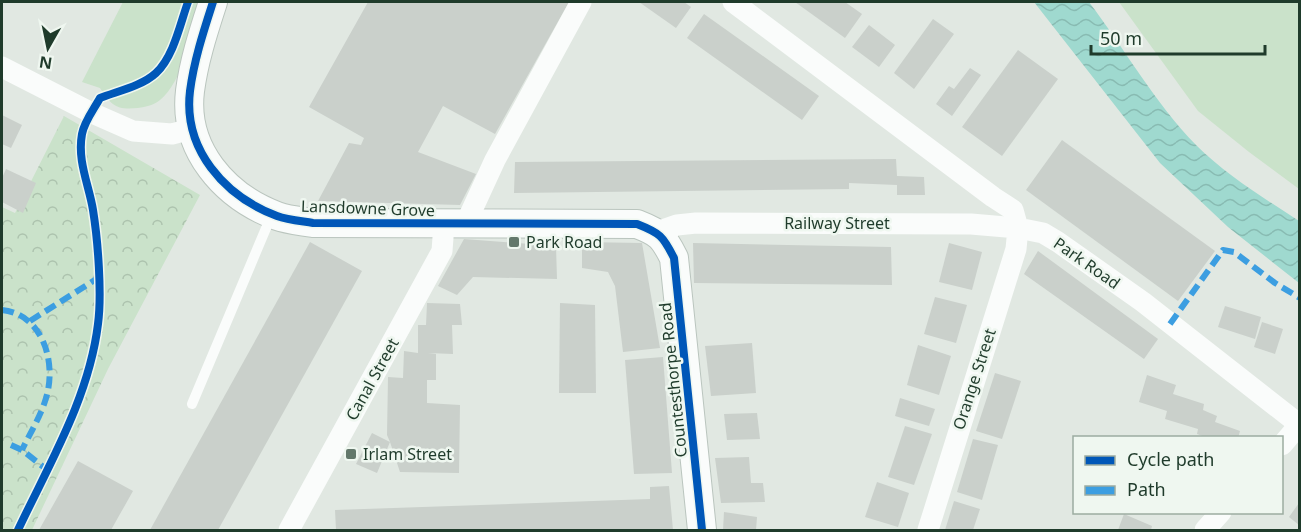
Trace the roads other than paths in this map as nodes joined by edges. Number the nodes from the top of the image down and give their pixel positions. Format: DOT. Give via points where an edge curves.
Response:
graph roads {
  1 [pos="213,2"];
  2 [pos="581,2"];
  3 [pos="733,2"];
  4 [pos="2,67"];
  5 [pos="191,129"];
  6 [pos="272,214"];
  7 [pos="455,223"];
  8 [pos="1018,228"];
  9 [pos="657,232"];
  10 [pos="192,404"];
  11 [pos="1299,425"];
  12 [pos="1283,442"];
  13 [pos="1220,514"];
  14 [pos="289,531"];
  15 [pos="702,531"];
  16 [pos="928,531"];
  17 [pos="1205,531"];
  1 -- 5 [label="street" via="190,90"];
  2 -- 7 [label="street, Canal Street" via="495,160"];
  3 -- 8 [label="street" via="1013,210"];
  4 -- 5 [label="street" via="133,131 172,134"];
  5 -- 6 [label="street, Lansdowne Grove" via="207,163 222,182"];
  6 -- 7 [label="street, Lansdowne Grove" via="313,223"];
  6 -- 10 [label="lane"];
  7 -- 9 [label="street, Lansdowne Grove" via="637,224"];
  7 -- 14 [label="street, Canal Street"];
  8 -- 9 [label="street, Railway Street" via="924,223 696,223"];
  8 -- 11 [label="street, Park Road" via="1043,233 1058,242 1143,302"];
  8 -- 16 [label="street, Orange Street" via="1016,249"];
  9 -- 15 [label="street, Countesthorpe Road" via="674,258"];
  11 -- 12 [label="street"];
  13 -- 17 [label="street"];
}
